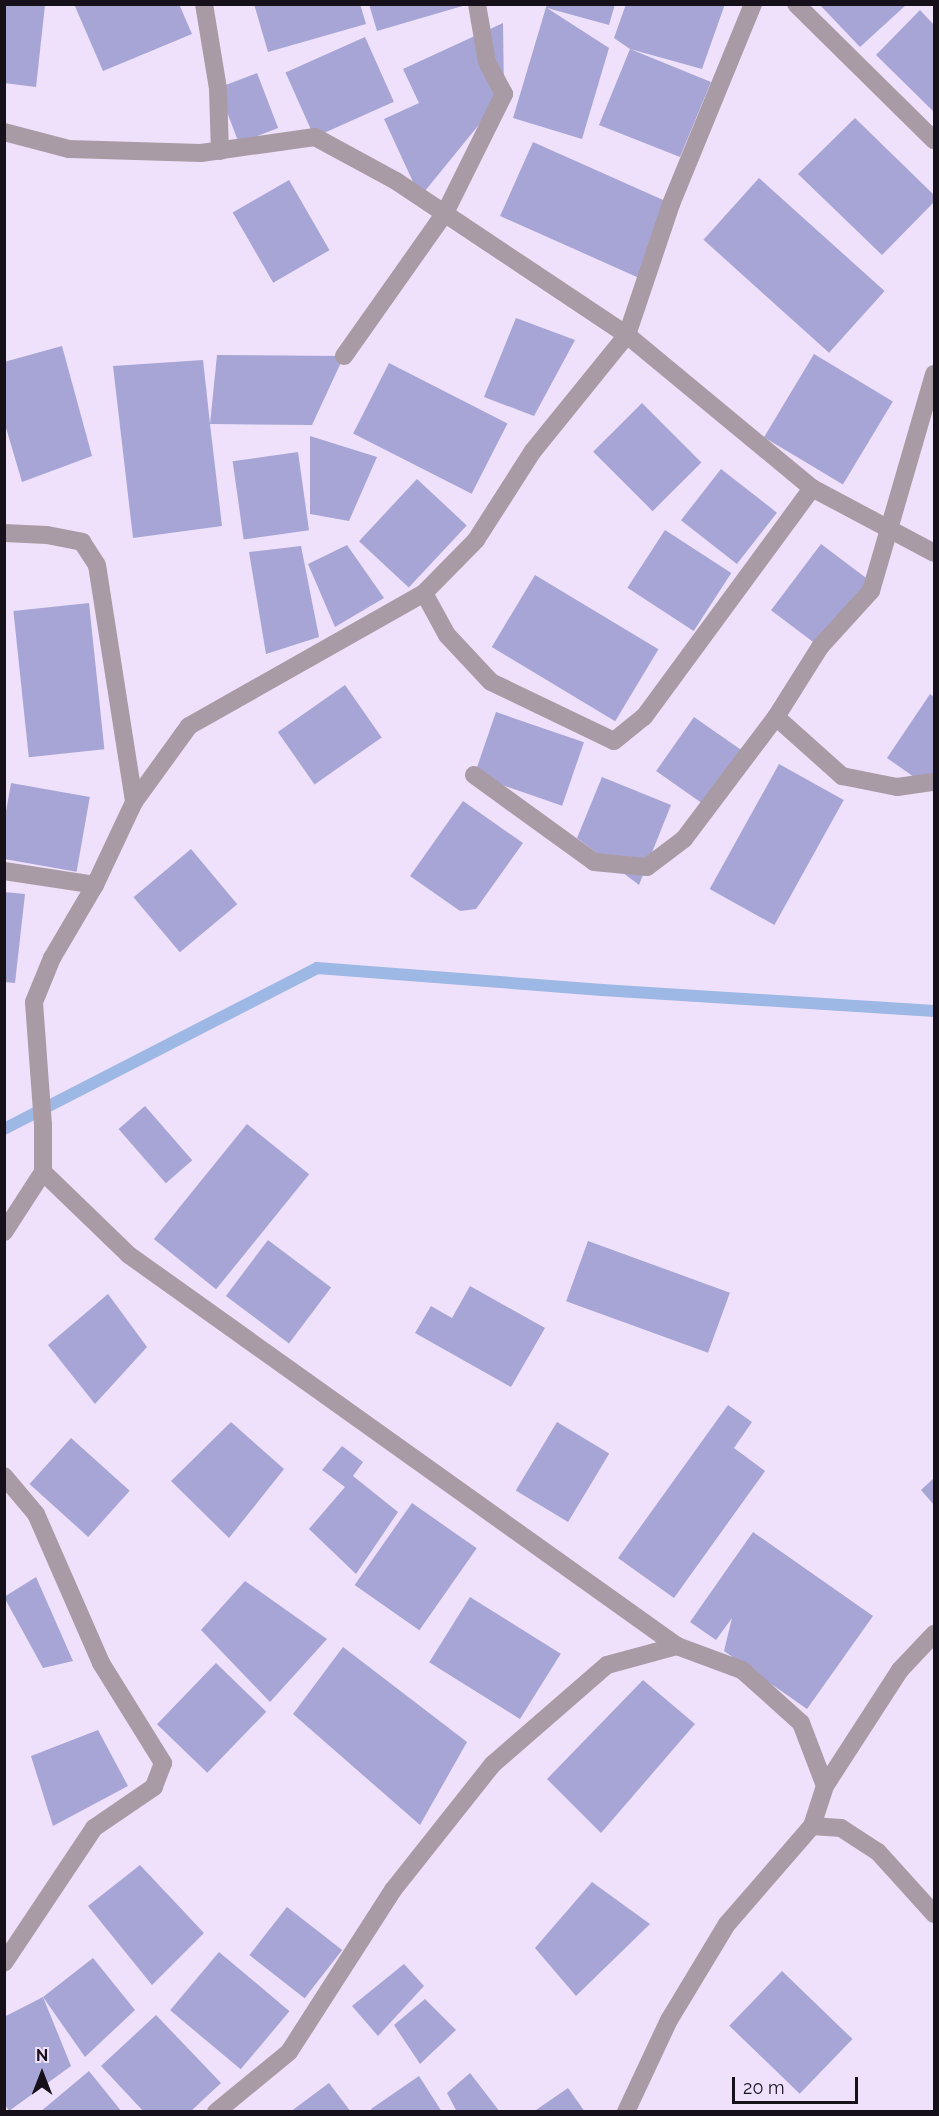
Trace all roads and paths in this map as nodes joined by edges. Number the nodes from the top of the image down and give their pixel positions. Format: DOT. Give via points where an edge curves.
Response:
graph roads {
  1 [pos="204,4"];
  2 [pos="477,4"];
  3 [pos="753,4"];
  4 [pos="796,4"];
  5 [pos="4,132"];
  6 [pos="934,140"];
  7 [pos="220,151"];
  8 [pos="445,213"];
  9 [pos="627,335"];
  10 [pos="344,356"];
  11 [pos="933,382"];
  12 [pos="812,488"];
  13 [pos="890,529"];
  14 [pos="4,533"];
  15 [pos="934,553"];
  16 [pos="424,593"];
  17 [pos="776,717"];
  18 [pos="474,775"];
  19 [pos="934,782"];
  20 [pos="134,802"];
  21 [pos="4,871"];
  22 [pos="95,885"];
  23 [pos="43,1172"];
  24 [pos="4,1232"];
  25 [pos="4,1476"];
  26 [pos="934,1634"];
  27 [pos="677,1646"];
  28 [pos="825,1786"];
  29 [pos="812,1826"];
  30 [pos="934,1914"];
  31 [pos="4,1963"];
  32 [pos="216,2112"];
  33 [pos="627,2112"];
  1 -- 7 [label="street" via="218,89"];
  2 -- 8 [label="street" via="487,62 504,94"];
  3 -- 9 [label="street" via="671,204"];
  4 -- 6 [label="street"];
  5 -- 7 [label="street" via="69,149"];
  7 -- 8 [label="street" via="315,137"];
  8 -- 9 [label="street"];
  8 -- 10 [label="street"];
  9 -- 12 [label="street"];
  9 -- 16 [label="street" via="533,451 476,540"];
  11 -- 13 [label="street"];
  12 -- 13 [label="street"];
  12 -- 16 [label="street" via="644,717 614,741 491,682 447,635"];
  13 -- 15 [label="street"];
  13 -- 17 [label="street" via="871,591 820,648"];
  14 -- 20 [label="street" via="82,542 97,565"];
  16 -- 20 [label="street" via="189,726"];
  17 -- 18 [label="street" via="684,839 647,867 594,862"];
  17 -- 19 [label="street" via="842,776 897,788"];
  20 -- 22 [label="street"];
  21 -- 22 [label="street"];
  22 -- 23 [label="street" via="52,958 34,1002"];
  23 -- 24 [label="street"];
  23 -- 27 [label="street" via="129,1255"];
  25 -- 31 [label="street" via="36,1514 101,1663 163,1763 154,1787 94,1828"];
  26 -- 28 [label="street" via="900,1670"];
  27 -- 28 [label="street" via="742,1670 801,1724"];
  27 -- 32 [label="street" via="607,1665 493,1764 393,1890 289,2052"];
  28 -- 29 [label="street"];
  29 -- 30 [label="street" via="841,1828 878,1852"];
  29 -- 33 [label="street" via="727,1924 669,2020"];
}
